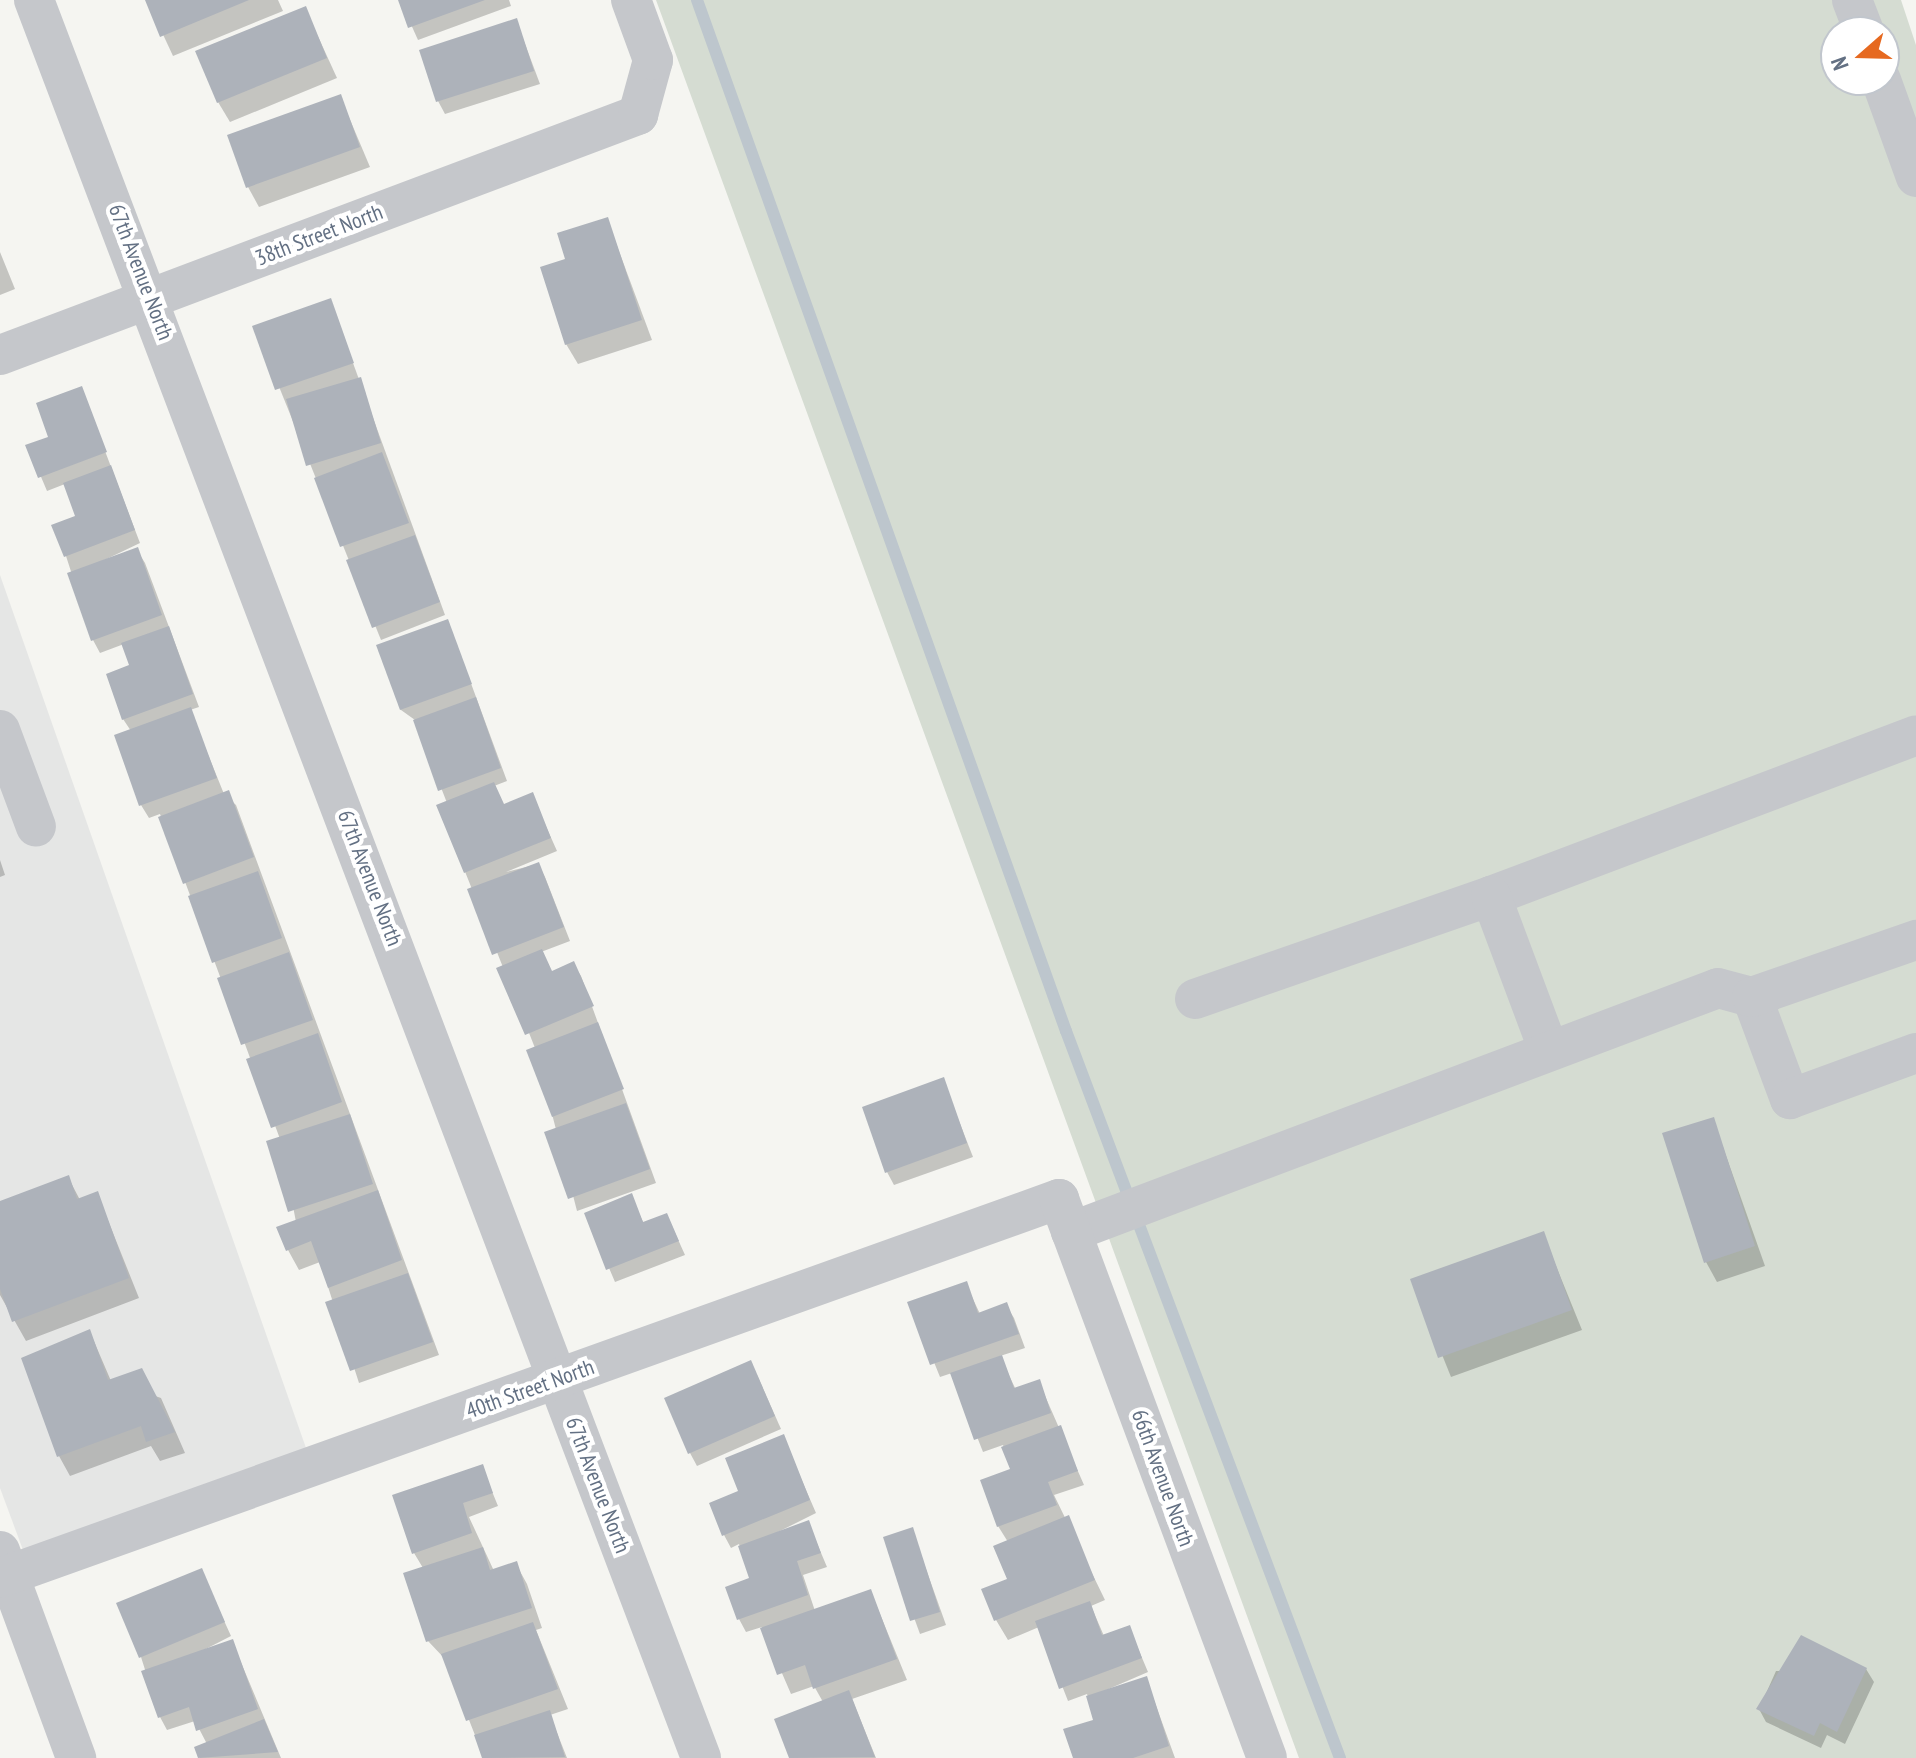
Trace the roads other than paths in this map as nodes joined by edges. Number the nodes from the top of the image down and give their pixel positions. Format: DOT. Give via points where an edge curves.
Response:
graph roads {
  1 [pos="34,0"];
  2 [pos="631,0"];
  3 [pos="1887,96"];
  4 [pos="1916,177"];
  5 [pos="152,298"];
  6 [pos="0,355"];
  7 [pos="0,730"];
  8 [pos="1916,735"];
  9 [pos="36,827"];
  10 [pos="1491,896"];
  11 [pos="1916,940"];
  12 [pos="1752,997"];
  13 [pos="1195,999"];
  14 [pos="1549,1051"];
  15 [pos="1916,1053"];
  16 [pos="1065,1215"];
  17 [pos="558,1379"];
  18 [pos="3,1568"];
  19 [pos="76,1758"];
  20 [pos="701,1758"];
  21 [pos="1267,1758"];
  1 -- 5 [label="street, 67th Avenue North"];
  2 -- 5 [label="street, 38th Street North" via="653,60 638,115"];
  3 -- 4 [label="street"];
  5 -- 6 [label="street, 38th Street North"];
  5 -- 17 [label="street, 67th Avenue North"];
  7 -- 9 [label="street"];
  8 -- 10 [label="street"];
  10 -- 13 [label="street"];
  10 -- 14 [label="street"];
  11 -- 12 [label="street"];
  12 -- 14 [label="street, 40th Street North" via="1718,988"];
  12 -- 15 [label="street" via="1790,1099"];
  14 -- 16 [label="street, 40th Street North" via="1187,1188"];
  16 -- 17 [label="street, 40th Street North"];
  16 -- 21 [label="street, 66th Avenue North"];
  17 -- 18 [label="street, 40th Street North"];
  17 -- 20 [label="street, 67th Avenue North"];
  18 -- 19 [label="street"];
}
